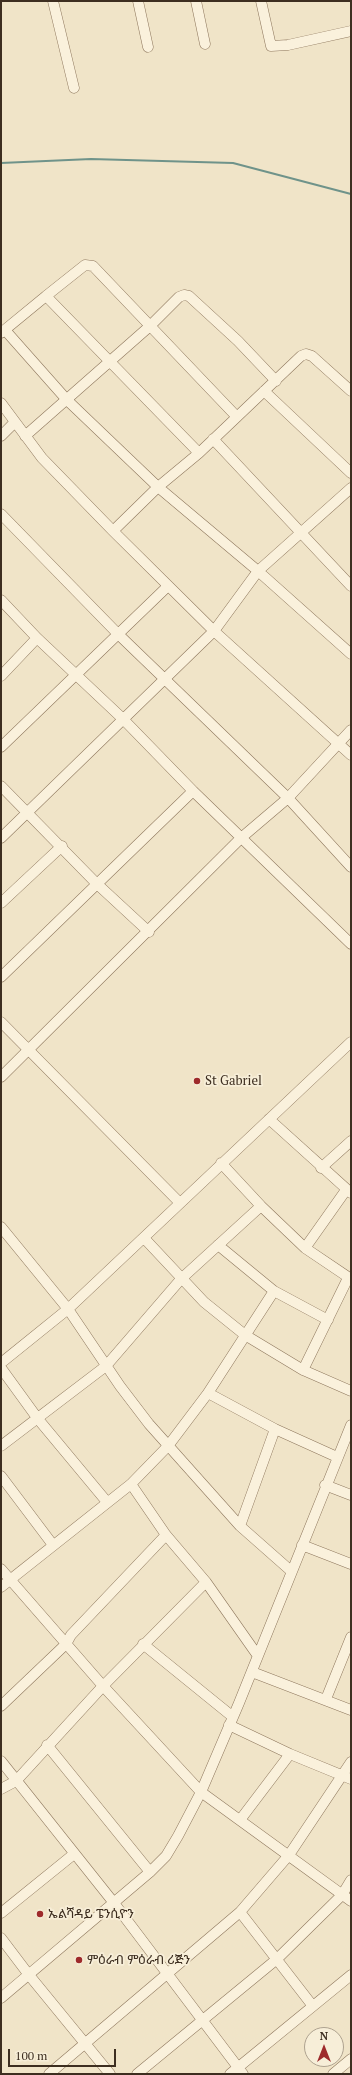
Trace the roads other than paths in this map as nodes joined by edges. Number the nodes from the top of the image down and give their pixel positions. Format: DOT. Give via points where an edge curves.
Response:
graph roads {
  1 [pos="54,1"];
  2 [pos="138,1"];
  3 [pos="196,1"];
  4 [pos="261,1"];
  5 [pos="351,31"];
  6 [pos="205,44"];
  7 [pos="148,47"];
  8 [pos="74,88"];
  9 [pos="46,296"];
  10 [pos="150,326"];
  11 [pos="3,332"];
  12 [pos="110,362"];
  13 [pos="276,381"];
  14 [pos="264,391"];
  15 [pos="351,391"];
  16 [pos="67,400"];
  17 [pos="1,403"];
  18 [pos="237,417"];
  19 [pos="14,423"];
  20 [pos="1,436"];
  21 [pos="25,436"];
  22 [pos="213,439"];
  23 [pos="199,452"];
  24 [pos="351,473"];
  25 [pos="158,486"];
  26 [pos="351,488"];
  27 [pos="1,514"];
  28 [pos="113,532"];
  29 [pos="300,534"];
  30 [pos="258,571"];
  31 [pos="168,586"];
  32 [pos="351,586"];
  33 [pos="1,600"];
  34 [pos="214,631"];
  35 [pos="118,634"];
  36 [pos="38,638"];
  37 [pos="351,654"];
  38 [pos="76,674"];
  39 [pos="1,676"];
  40 [pos="164,678"];
  41 [pos="123,719"];
  42 [pos="351,730"];
  43 [pos="338,743"];
  44 [pos="1,747"];
  45 [pos="351,755"];
  46 [pos="1,786"];
  47 [pos="193,791"];
  48 [pos="288,798"];
  49 [pos="29,812"];
  50 [pos="1,838"];
  51 [pos="242,838"];
  52 [pos="62,846"];
  53 [pos="351,867"];
  54 [pos="96,883"];
  55 [pos="1,903"];
  56 [pos="149,932"];
  57 [pos="351,944"];
  58 [pos="1,977"];
  59 [pos="1,1022"];
  60 [pos="351,1042"];
  61 [pos="29,1050"];
  62 [pos="1,1077"];
  63 [pos="269,1119"];
  64 [pos="351,1141"];
  65 [pos="221,1163"];
  66 [pos="321,1168"];
  67 [pos="349,1192"];
  68 [pos="180,1203"];
  69 [pos="261,1206"];
  70 [pos="1,1227"];
  71 [pos="144,1238"];
  72 [pos="218,1245"];
  73 [pos="305,1248"];
  74 [pos="181,1279"];
  75 [pos="349,1279"];
  76 [pos="274,1291"];
  77 [pos="68,1309"];
  78 [pos="328,1320"];
  79 [pos="245,1335"];
  80 [pos="1,1363"];
  81 [pos="106,1366"];
  82 [pos="1,1368"];
  83 [pos="303,1370"];
  84 [pos="351,1391"];
  85 [pos="208,1393"];
  86 [pos="38,1419"];
  87 [pos="351,1426"];
  88 [pos="275,1429"];
  89 [pos="1,1446"];
  90 [pos="168,1446"];
  91 [pos="337,1457"];
  92 [pos="1,1476"];
  93 [pos="131,1484"];
  94 [pos="325,1485"];
  95 [pos="351,1495"];
  96 [pos="107,1502"];
  97 [pos="240,1526"];
  98 [pos="166,1535"];
  99 [pos="53,1545"];
  100 [pos="302,1545"];
  101 [pos="351,1564"];
  102 [pos="1,1569"];
  103 [pos="291,1571"];
  104 [pos="10,1580"];
  105 [pos="206,1582"];
  106 [pos="1,1587"];
  107 [pos="351,1637"];
  108 [pos="66,1644"];
  109 [pos="143,1644"];
  110 [pos="258,1656"];
  111 [pos="252,1672"];
  112 [pos="103,1686"];
  113 [pos="326,1699"];
  114 [pos="1,1706"];
  115 [pos="351,1710"];
  116 [pos="231,1721"];
  117 [pos="47,1745"];
  118 [pos="290,1754"];
  119 [pos="1,1761"];
  120 [pos="351,1762"];
  121 [pos="346,1777"];
  122 [pos="16,1781"];
  123 [pos="1,1789"];
  124 [pos="201,1792"];
  125 [pos="240,1820"];
  126 [pos="74,1854"];
  127 [pos="289,1855"];
  128 [pos="150,1872"];
  129 [pos="351,1880"];
  130 [pos="342,1895"];
  131 [pos="351,1901"];
  132 [pos="114,1903"];
  133 [pos="240,1912"];
  134 [pos="1,1913"];
  135 [pos="1,1938"];
  136 [pos="277,1959"];
  137 [pos="351,1974"];
  138 [pos="28,1975"];
  139 [pos="167,1975"];
  140 [pos="1,1998"];
  141 [pos="312,2005"];
  142 [pos="203,2020"];
  143 [pos="86,2043"];
  144 [pos="351,2059"];
  145 [pos="237,2072"];
  146 [pos="49,2074"];
  147 [pos="110,2074"];
  148 [pos="138,2074"];
  149 [pos="333,2074"];
  1 -- 8 [label="street"];
  2 -- 7 [label="street"];
  3 -- 6 [label="street"];
  4 -- 5 [label="street" via="270,46 288,45"];
  9 -- 10 [label="street" via="85,265 93,266"];
  9 -- 11 [label="street"];
  9 -- 12 [label="street"];
  10 -- 12 [label="street"];
  10 -- 13 [label="street" via="179,297 184,294 189,296 238,341"];
  10 -- 18 [label="street"];
  11 -- 16 [label="street"];
  12 -- 16 [label="street"];
  12 -- 23 [label="street"];
  13 -- 14 [label="street"];
  13 -- 15 [label="street" via="306,354 312,356"];
  14 -- 18 [label="street"];
  14 -- 24 [label="street"];
  16 -- 21 [label="street"];
  16 -- 25 [label="street"];
  17 -- 19 [label="street"];
  18 -- 22 [label="street"];
  19 -- 20 [label="street"];
  19 -- 21 [label="street"];
  21 -- 28 [label="street" via="42,458"];
  22 -- 23 [label="street"];
  22 -- 29 [label="street"];
  23 -- 25 [label="street"];
  25 -- 28 [label="street"];
  25 -- 30 [label="street"];
  26 -- 29 [label="street"];
  27 -- 35 [label="street"];
  28 -- 31 [label="street"];
  29 -- 30 [label="street"];
  29 -- 32 [label="street"];
  30 -- 34 [label="street"];
  30 -- 37 [label="street"];
  31 -- 34 [label="street"];
  31 -- 35 [label="street"];
  33 -- 36 [label="street"];
  34 -- 40 [label="street"];
  34 -- 43 [label="street"];
  35 -- 38 [label="street"];
  35 -- 40 [label="street"];
  36 -- 38 [label="street"];
  36 -- 39 [label="street"];
  38 -- 41 [label="street"];
  38 -- 44 [label="street"];
  40 -- 41 [label="street"];
  40 -- 48 [label="street"];
  41 -- 47 [label="street"];
  41 -- 49 [label="street"];
  42 -- 43 [label="street"];
  43 -- 45 [label="street"];
  43 -- 48 [label="street"];
  46 -- 49 [label="street"];
  47 -- 51 [label="street"];
  47 -- 54 [label="street"];
  48 -- 51 [label="street"];
  48 -- 53 [label="street"];
  49 -- 50 [label="street"];
  49 -- 52 [label="street"];
  51 -- 56 [label="street"];
  51 -- 57 [label="street"];
  52 -- 54 [label="street"];
  52 -- 55 [label="street"];
  54 -- 56 [label="street"];
  54 -- 58 [label="street"];
  56 -- 61 [label="street"];
  59 -- 61 [label="street"];
  60 -- 63 [label="street"];
  61 -- 62 [label="street"];
  61 -- 68 [label="street"];
  63 -- 65 [label="street"];
  63 -- 66 [label="street"];
  64 -- 66 [label="street"];
  65 -- 68 [label="street"];
  65 -- 69 [label="street"];
  66 -- 67 [label="street"];
  67 -- 73 [label="street"];
  68 -- 71 [label="street"];
  69 -- 72 [label="street"];
  69 -- 73 [label="street"];
  70 -- 77 [label="street"];
  71 -- 74 [label="street"];
  71 -- 77 [label="street"];
  72 -- 74 [label="street"];
  72 -- 76 [label="street"];
  73 -- 75 [label="street"];
  74 -- 79 [label="street" via="204,1302"];
  74 -- 81 [label="street"];
  75 -- 78 [label="street"];
  76 -- 78 [label="street"];
  76 -- 79 [label="street"];
  77 -- 80 [label="street"];
  77 -- 81 [label="street"];
  78 -- 83 [label="street"];
  79 -- 83 [label="street"];
  79 -- 85 [label="street"];
  81 -- 86 [label="street"];
  81 -- 90 [label="street" via="139,1412"];
  82 -- 86 [label="street"];
  83 -- 84 [label="street"];
  85 -- 88 [label="street"];
  85 -- 90 [label="street"];
  86 -- 89 [label="street"];
  86 -- 96 [label="street"];
  87 -- 91 [label="street"];
  88 -- 91 [label="street"];
  88 -- 97 [label="street"];
  90 -- 93 [label="street"];
  90 -- 97 [label="street"];
  91 -- 94 [label="street"];
  92 -- 99 [label="street"];
  93 -- 96 [label="street"];
  93 -- 98 [label="street"];
  94 -- 95 [label="street"];
  94 -- 100 [label="street"];
  96 -- 99 [label="street"];
  97 -- 103 [label="street"];
  98 -- 105 [label="street"];
  98 -- 108 [label="street" via="71,1635"];
  99 -- 104 [label="street"];
  100 -- 101 [label="street"];
  100 -- 103 [label="street"];
  102 -- 104 [label="street"];
  103 -- 110 [label="street"];
  104 -- 106 [label="street"];
  104 -- 108 [label="street"];
  105 -- 109 [label="street"];
  105 -- 110 [label="street"];
  107 -- 113 [label="street"];
  108 -- 112 [label="street"];
  108 -- 114 [label="street"];
  109 -- 112 [label="street"];
  109 -- 116 [label="street"];
  110 -- 111 [label="street"];
  111 -- 113 [label="street"];
  111 -- 116 [label="street"];
  112 -- 117 [label="street"];
  112 -- 124 [label="street"];
  113 -- 115 [label="street"];
  116 -- 118 [label="street"];
  116 -- 124 [label="street"];
  117 -- 122 [label="street"];
  117 -- 128 [label="street"];
  118 -- 121 [label="street"];
  118 -- 125 [label="street"];
  119 -- 122 [label="street"];
  120 -- 121 [label="street"];
  121 -- 127 [label="street"];
  122 -- 123 [label="street"];
  122 -- 126 [label="street"];
  124 -- 125 [label="street"];
  124 -- 128 [label="street" via="166,1856"];
  125 -- 127 [label="street"];
  126 -- 132 [label="street"];
  126 -- 134 [label="street"];
  127 -- 130 [label="street"];
  127 -- 133 [label="street"];
  128 -- 132 [label="street"];
  129 -- 130 [label="street"];
  130 -- 131 [label="street"];
  130 -- 136 [label="street"];
  132 -- 138 [label="street"];
  132 -- 139 [label="street"];
  133 -- 136 [label="street"];
  133 -- 139 [label="street"];
  135 -- 138 [label="street"];
  136 -- 141 [label="street"];
  136 -- 142 [label="street"];
  137 -- 141 [label="street"];
  138 -- 140 [label="street"];
  138 -- 143 [label="street"];
  139 -- 142 [label="street"];
  139 -- 143 [label="street"];
  141 -- 145 [label="street"];
  142 -- 145 [label="street"];
  142 -- 148 [label="street"];
  143 -- 146 [label="street"];
  143 -- 147 [label="street"];
  144 -- 149 [label="street"];
}
